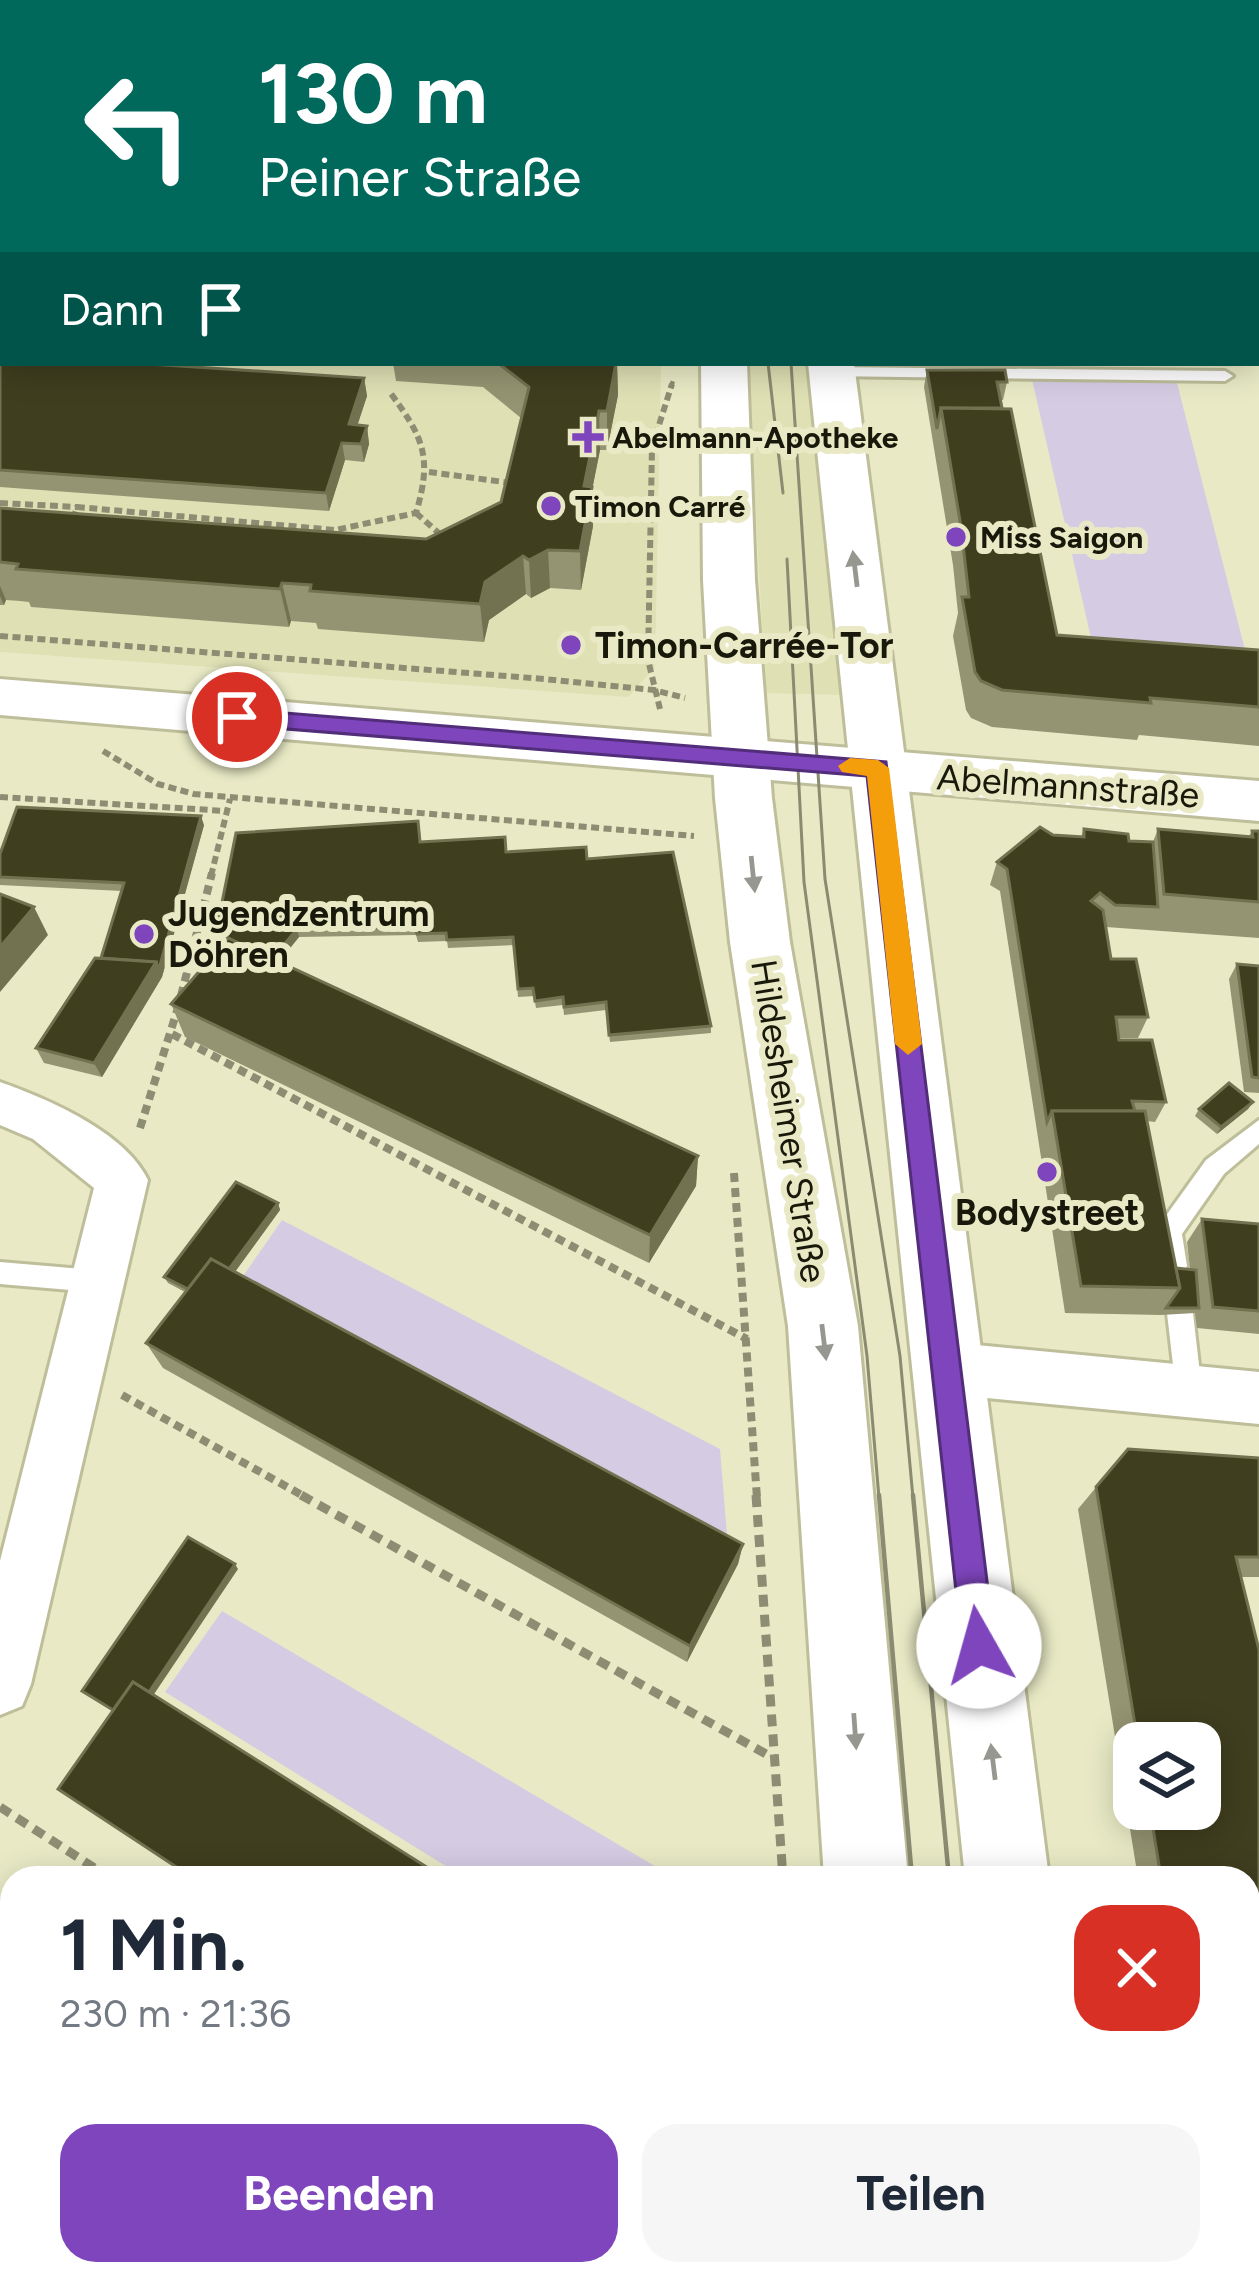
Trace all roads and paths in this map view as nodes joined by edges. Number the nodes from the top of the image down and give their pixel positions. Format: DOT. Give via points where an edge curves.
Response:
graph roads {
  1 [pos="680,366"];
  2 [pos="724,366"];
  3 [pos="831,368"];
  4 [pos="1225,376"];
  5 [pos="389,391"];
  6 [pos="429,472"];
  7 [pos="517,484"];
  8 [pos="0,503"];
  9 [pos="77,508"];
  10 [pos="416,513"];
  11 [pos="197,515"];
  12 [pos="70,529"];
  13 [pos="189,530"];
  14 [pos="335,530"];
  15 [pos="451,543"];
  16 [pos="336,550"];
  17 [pos="0,636"];
  18 [pos="654,689"];
  19 [pos="0,697"];
  20 [pos="100,749"];
  21 [pos="671,751"];
  22 [pos="741,758"];
  23 [pos="878,768"];
  24 [pos="0,797"];
  25 [pos="230,799"];
  26 [pos="1259,801"];
  27 [pos="227,811"];
  28 [pos="711,844"];
  29 [pos="172,1034"];
  30 [pos="0,1103"];
  31 [pos="1259,1130"];
  32 [pos="732,1153"];
  33 [pos="122,1180"];
  34 [pos="0,1274"];
  35 [pos="1175,1274"];
  36 [pos="94,1281"];
  37 [pos="1180,1313"];
  38 [pos="748,1340"];
  39 [pos="74,1368"];
  40 [pos="945,1368"];
  41 [pos="1189,1391"];
  42 [pos="1259,1398"];
  43 [pos="0,1684"];
  44 [pos="776,1759"];
  45 [pos="0,1807"];
  46 [pos="91,1866"];
  47 [pos="782,1866"];
  48 [pos="865,1866"];
  49 [pos="1006,1866"];
  1 -- 18 [label="path" via="652,448"];
  2 -- 22 [label="main road, Hildesheimer Straße"];
  3 -- 4 [label="lane"];
  23 -- 3 [label="main road, one-way"];
  5 -- 6 [label="path" via="424,439"];
  6 -- 7 [label="path"];
  6 -- 10 [label="path"];
  8 -- 9 [label="path"];
  9 -- 11 [label="path"];
  9 -- 12 [label="path"];
  10 -- 14 [label="path"];
  10 -- 15 [label="path"];
  11 -- 13 [label="path"];
  11 -- 14 [label="path"];
  14 -- 16 [label="path"];
  17 -- 18 [label="path"];
  18 -- 21 [label="path"];
  19 -- 21 [label="street, Abelmannstraße"];
  20 -- 25 [label="path" via="158,784"];
  21 -- 22 [label="street, Abelmannstraße"];
  21 -- 28 [label="path"];
  22 -- 23 [label="street, Abelmannstraße"];
  22 -- 28 [label="main road, Hildesheimer Straße"];
  23 -- 26 [label="street, Abelmannstraße"];
  23 -- 40 [label="main road"];
  24 -- 27 [label="path"];
  25 -- 27 [label="path"];
  25 -- 28 [label="path"];
  27 -- 29 [label="path"];
  28 -- 48 [label="main road, Hildesheimer Straße, one-way" via="760,940 812,1245"];
  29 -- 33 [label="path"];
  29 -- 38 [label="path"];
  30 -- 33 [label="street" via="51,1124"];
  31 -- 35 [label="lane" via="1215,1167 1169,1232"];
  32 -- 38 [label="path"];
  33 -- 36 [label="street"];
  34 -- 36 [label="lane"];
  36 -- 39 [label="street"];
  37 -- 41 [label="lane"];
  38 -- 44 [label="path"];
  39 -- 43 [label="street"];
  39 -- 44 [label="path"];
  40 -- 41 [label="street"];
  49 -- 40 [label="main road, one-way"];
  41 -- 42 [label="street"];
  44 -- 47 [label="path"];
  45 -- 46 [label="path"];
}
